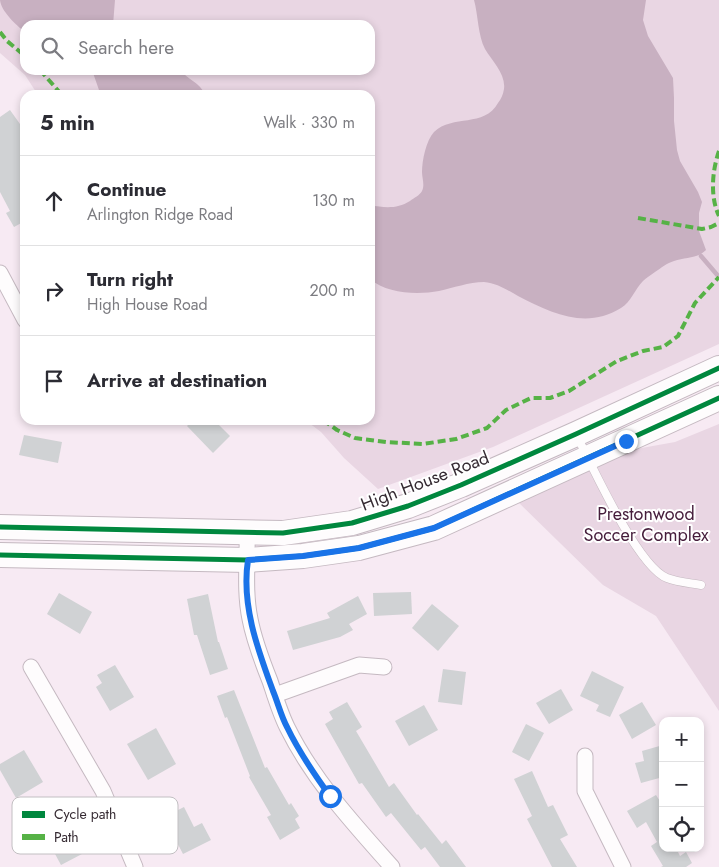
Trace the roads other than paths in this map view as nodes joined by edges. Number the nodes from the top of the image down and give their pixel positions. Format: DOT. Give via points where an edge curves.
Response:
graph roads {
  1 [pos="0,273"];
  2 [pos="20,311"];
  3 [pos="719,368"];
  4 [pos="719,398"];
  5 [pos="576,434"];
  6 [pos="588,459"];
  7 [pos="0,528"];
  8 [pos="247,532"];
  9 [pos="0,555"];
  10 [pos="248,560"];
  11 [pos="701,585"];
  12 [pos="31,667"];
  13 [pos="384,668"];
  14 [pos="275,695"];
  15 [pos="585,756"];
  16 [pos="106,797"];
  17 [pos="130,854"];
  18 [pos="135,867"];
  19 [pos="392,867"];
  20 [pos="623,867"];
  1 -- 2 [label="street"];
  3 -- 5 [label="main road, High House Road"];
  4 -- 6 [label="main road"];
  5 -- 6 [label="lane"];
  5 -- 8 [label="main road, High House Road" via="408,506 361,520 283,533"];
  6 -- 10 [label="main road" via="434,528 359,548"];
  6 -- 11 [label="lane" via="642,557 665,578"];
  7 -- 8 [label="main road, High House Road"];
  8 -- 10 [label="street"];
  9 -- 10 [label="main road"];
  10 -- 14 [label="street" via="250,619"];
  12 -- 16 [label="street"];
  13 -- 14 [label="street" via="359,665"];
  14 -- 19 [label="street" via="286,725 315,776"];
  15 -- 20 [label="street" via="585,791"];
  17 -- 18 [label="street"];
}
